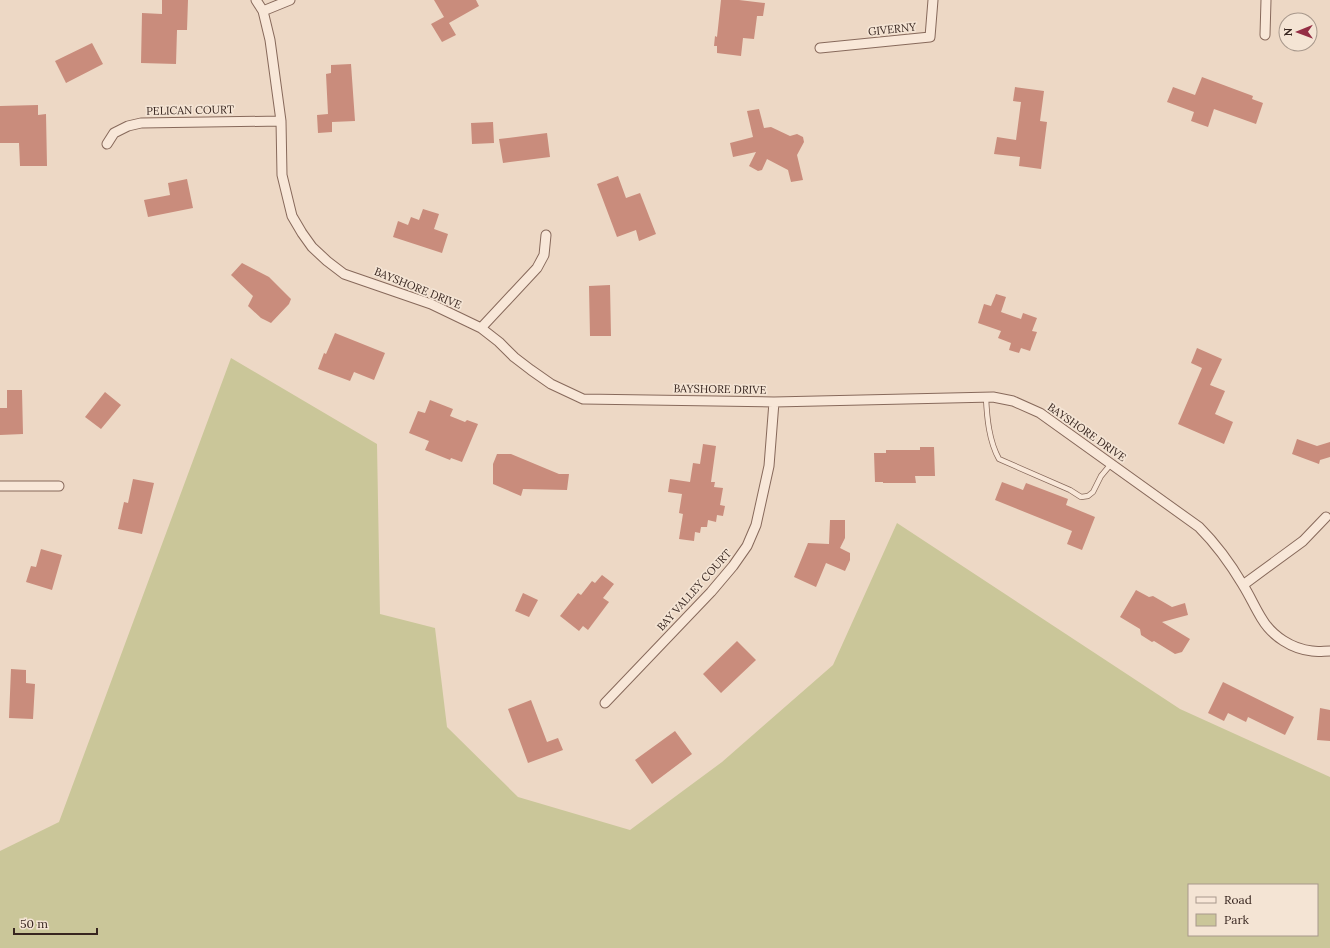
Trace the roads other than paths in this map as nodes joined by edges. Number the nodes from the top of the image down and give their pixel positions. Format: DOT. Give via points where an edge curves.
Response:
graph roads {
  1 [pos="256,0"];
  2 [pos="290,0"];
  3 [pos="933,0"];
  4 [pos="1266,0"];
  5 [pos="263,11"];
  6 [pos="1265,35"];
  7 [pos="820,48"];
  8 [pos="281,121"];
  9 [pos="106,144"];
  10 [pos="546,235"];
  11 [pos="481,328"];
  12 [pos="986,398"];
  13 [pos="774,402"];
  14 [pos="1111,464"];
  15 [pos="0,486"];
  16 [pos="58,486"];
  17 [pos="1326,517"];
  18 [pos="1243,585"];
  19 [pos="1330,651"];
  20 [pos="605,703"];
  1 -- 5 [label="street, BAYSHORE DRIVE"];
  2 -- 5 [label="street"];
  3 -- 7 [label="street, GIVERNY" via="930,37"];
  4 -- 6 [label="street"];
  5 -- 8 [label="street, BAYSHORE DRIVE" via="270,40"];
  8 -- 9 [label="street, PELICAN COURT" via="141,123 114,133"];
  8 -- 11 [label="street, BAYSHORE DRIVE" via="282,175 286,195 292,216 312,247 344,274 431,304"];
  10 -- 11 [label="street" via="544,255 537,268"];
  11 -- 13 [label="street, BAYSHORE DRIVE" via="500,342 514,357 551,384 583,399"];
  12 -- 13 [label="street, BAYSHORE DRIVE"];
  12 -- 14 [label="street, BAYSHORE DRIVE" via="1013,401 1040,413"];
  12 -- 14 [label="lane" via="988,422 999,459 1081,497 1093,492"];
  13 -- 20 [label="street, BAY VALLEY COURT" via="769,466 756,525 747,546 711,592"];
  14 -- 18 [label="street, BAYSHORE DRIVE" via="1199,526 1225,557"];
  15 -- 16 [label="street"];
  17 -- 18 [label="street" via="1303,541"];
  18 -- 19 [label="street, BAYSHORE DRIVE" via="1262,620 1273,633 1301,649 1312,652"];
}
